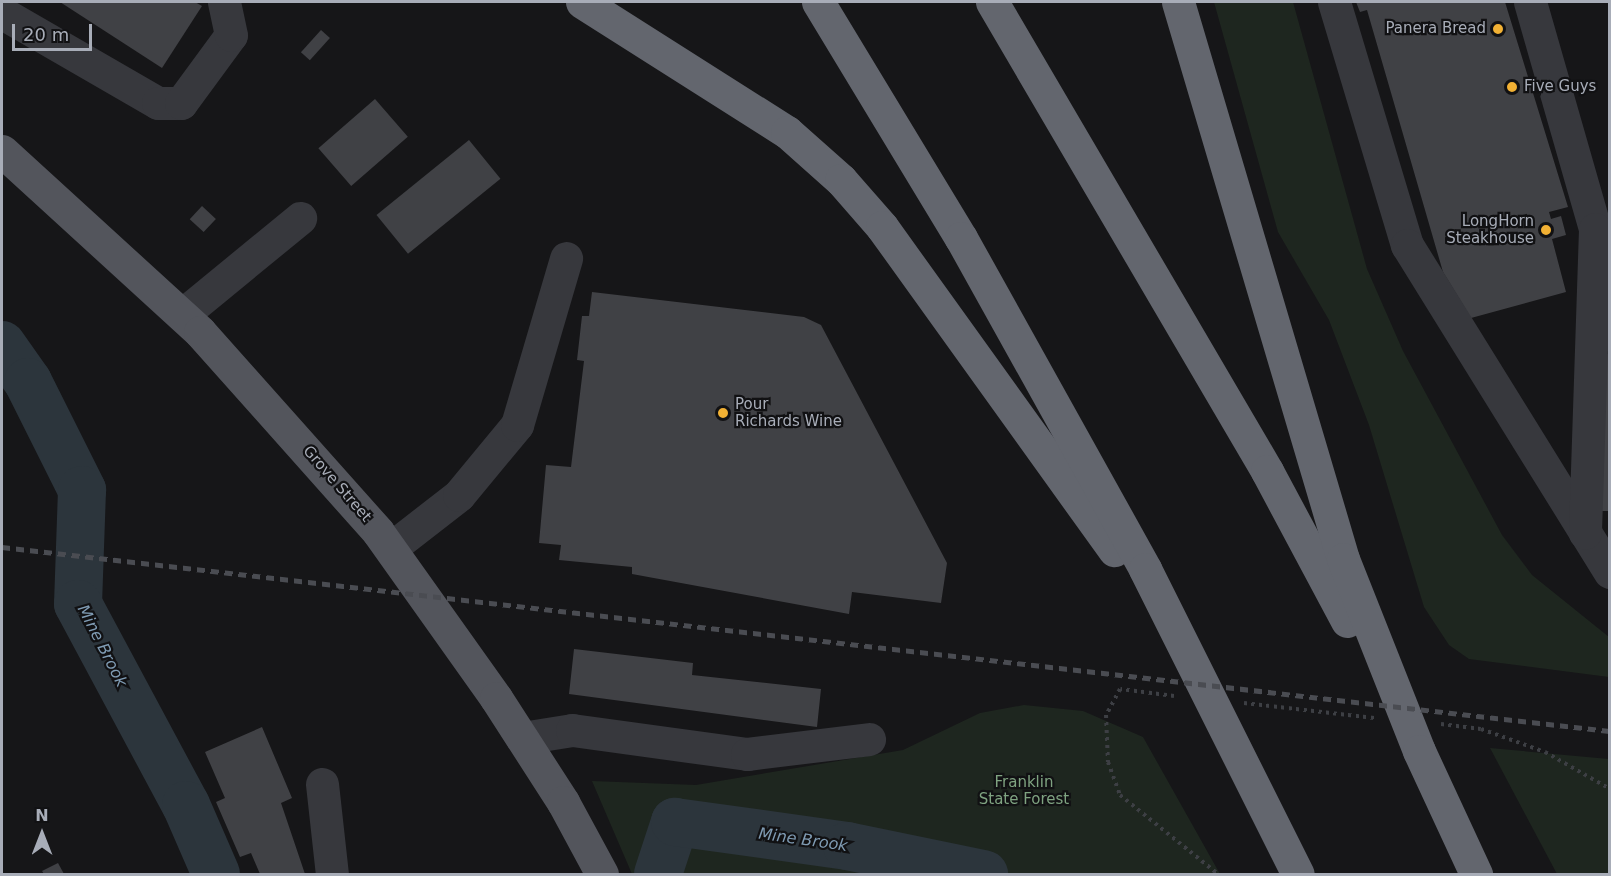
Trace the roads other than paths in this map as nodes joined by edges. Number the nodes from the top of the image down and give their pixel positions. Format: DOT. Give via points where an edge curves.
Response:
graph roads {
  1 [pos="224,2"];
  2 [pos="582,2"];
  3 [pos="818,2"];
  4 [pos="992,2"];
  5 [pos="1178,2"];
  6 [pos="1334,2"];
  7 [pos="1530,2"];
  8 [pos="2,13"];
  9 [pos="2,151"];
  10 [pos="300,218"];
  11 [pos="566,258"];
  12 [pos="182,315"];
  13 [pos="1600,342"];
  14 [pos="1586,533"];
  15 [pos="391,548"];
  16 [pos="1138,572"];
  17 [pos="1610,572"];
  18 [pos="1352,611"];
  19 [pos="522,738"];
  20 [pos="869,739"];
  21 [pos="322,784"];
  22 [pos="598,868"];
  23 [pos="332,874"];
  24 [pos="1298,874"];
  25 [pos="1476,874"];
  1 -- 8 [label="street" via="231,35 181,103 158,103"];
  2 -- 16 [label="highway" via="786,132 841,180 882,227"];
  3 -- 16 [label="highway" via="961,238"];
  4 -- 18 [label="highway"];
  5 -- 18 [label="highway"];
  6 -- 14 [label="street" via="1407,245"];
  7 -- 13 [label="street" via="1595,229"];
  9 -- 12 [label="main road, Grove Street"];
  10 -- 12 [label="street"];
  11 -- 15 [label="street" via="517,425 459,495"];
  12 -- 15 [label="main road, Grove Street"];
  13 -- 14 [label="street"];
  14 -- 17 [label="street"];
  15 -- 19 [label="main road, Grove Street"];
  16 -- 24 [label="highway" via="1226,712 1252,782"];
  18 -- 25 [label="highway" via="1423,737"];
  19 -- 20 [label="street" via="572,730 747,754"];
  19 -- 22 [label="main road, Grove Street"];
  21 -- 23 [label="street"];
}
